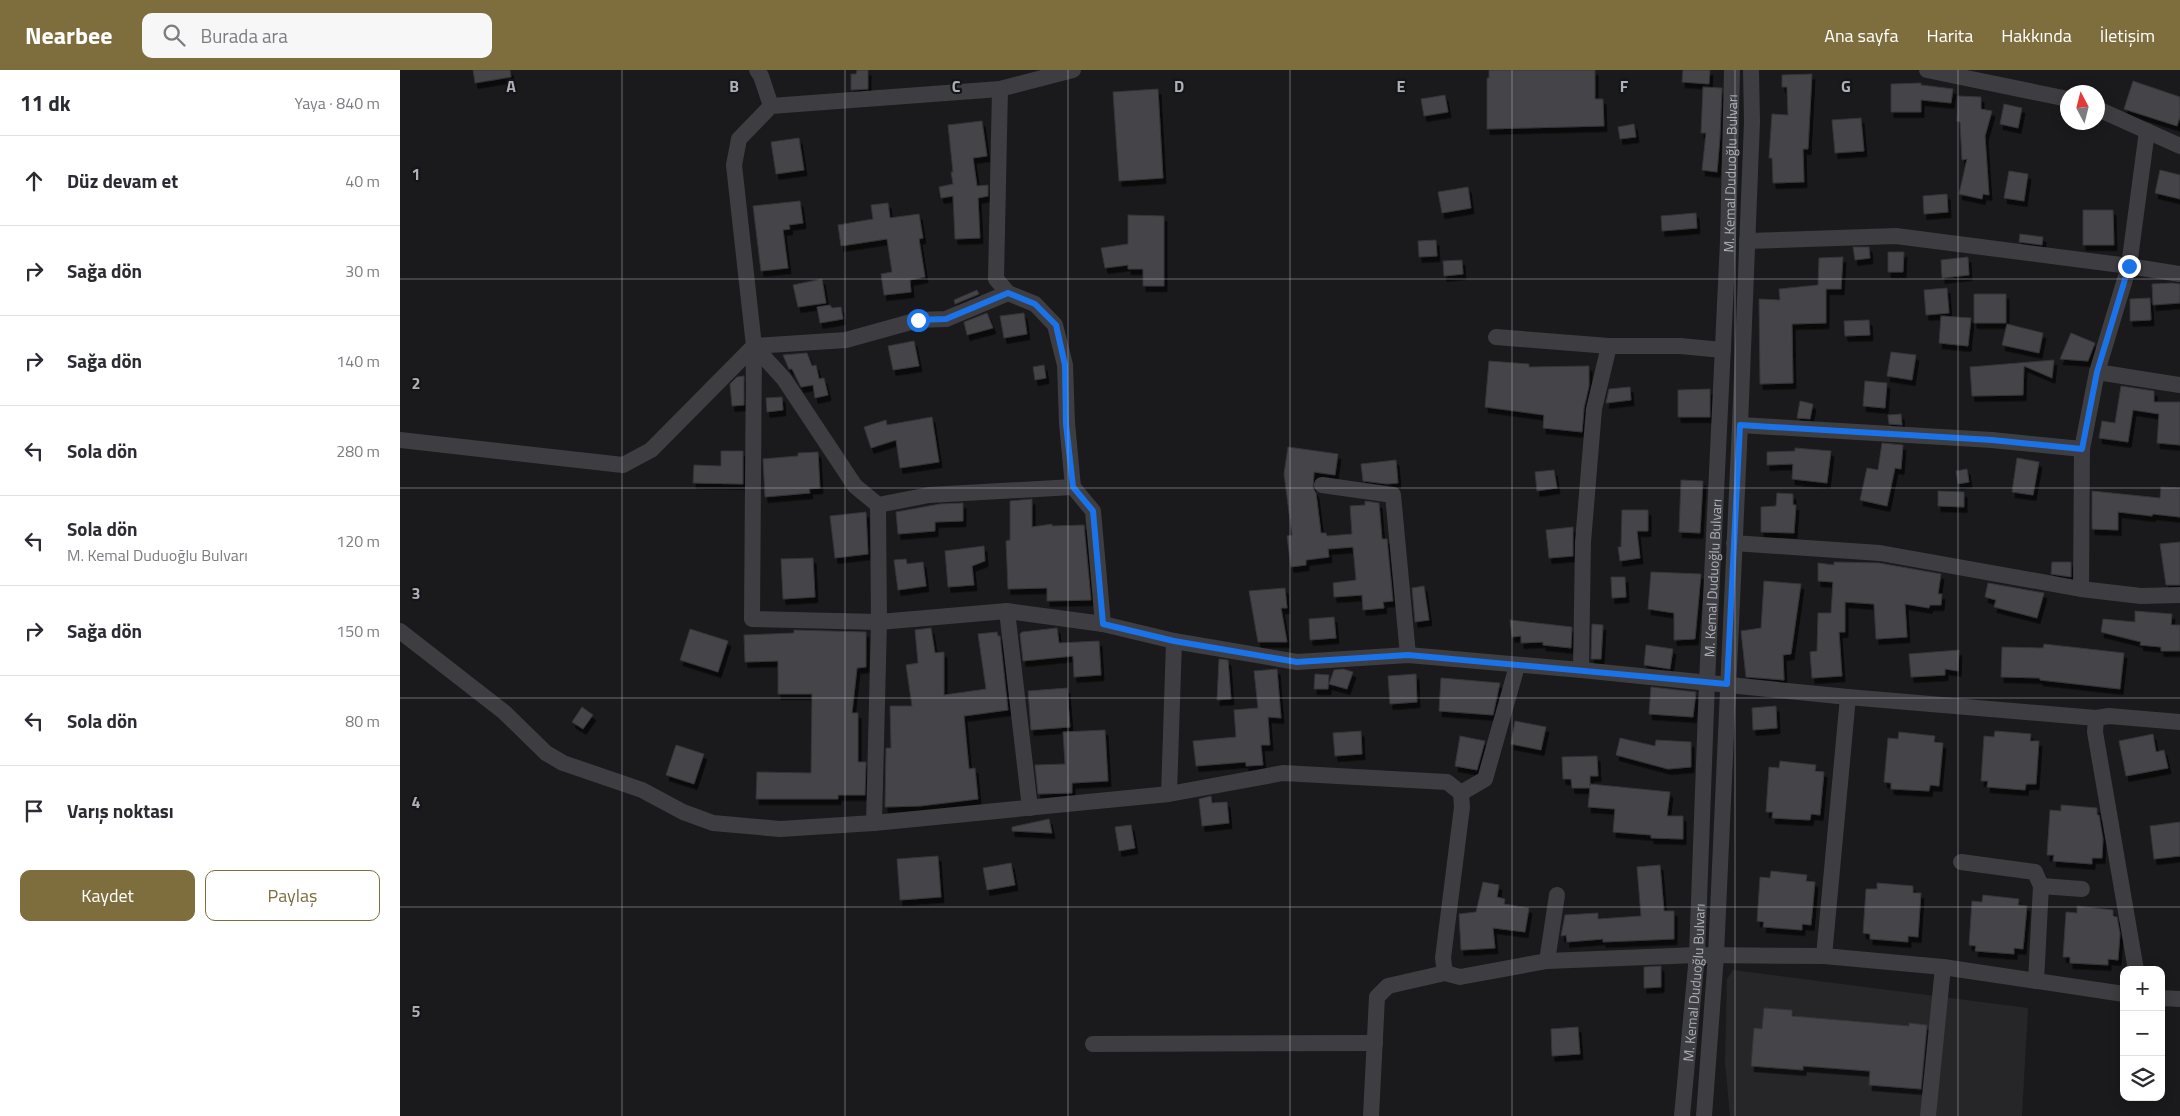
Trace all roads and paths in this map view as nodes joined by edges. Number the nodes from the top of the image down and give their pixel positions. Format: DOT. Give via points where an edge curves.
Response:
graph roads {
  1 [pos="757,70"];
  2 [pos="1073,70"];
  3 [pos="1732,70"];
  4 [pos="1751,70"];
  5 [pos="1926,70"];
  6 [pos="1000,89"];
  7 [pos="2060,97"];
  8 [pos="771,106"];
  9 [pos="2105,112"];
  10 [pos="2147,131"];
  11 [pos="2180,146"];
  12 [pos="1747,241"];
  13 [pos="2129,266"];
  14 [pos="2180,274"];
  15 [pos="1008,293"];
  16 [pos="1496,337"];
  17 [pos="754,346"];
  18 [pos="1609,346"];
  19 [pos="1723,350"];
  20 [pos="2097,372"];
  21 [pos="2180,385"];
  22 [pos="1740,425"];
  23 [pos="400,440"];
  24 [pos="2082,449"];
  25 [pos="1322,485"];
  26 [pos="1073,487"];
  27 [pos="878,505"];
  28 [pos="1734,543"];
  29 [pos="2080,589"];
  30 [pos="2180,595"];
  31 [pos="1007,611"];
  32 [pos="879,622"];
  33 [pos="1103,624"];
  34 [pos="400,631"];
  35 [pos="1174,641"];
  36 [pos="1408,655"];
  37 [pos="1517,666"];
  38 [pos="1581,670"];
  39 [pos="1707,682"];
  40 [pos="1727,684"];
  41 [pos="1848,697"];
  42 [pos="2096,718"];
  43 [pos="2180,722"];
  44 [pos="1169,794"];
  45 [pos="1460,794"];
  46 [pos="1030,808"];
  47 [pos="874,823"];
  48 [pos="1960,862"];
  49 [pos="2041,886"];
  50 [pos="2082,888"];
  51 [pos="1557,895"];
  52 [pos="1697,955"];
  53 [pos="1716,955"];
  54 [pos="1824,956"];
  55 [pos="1547,961"];
  56 [pos="2135,966"];
  57 [pos="1943,967"];
  58 [pos="1445,973"];
  59 [pos="2036,981"];
  60 [pos="2120,993"];
  61 [pos="2165,998"];
  62 [pos="2180,999"];
  63 [pos="1375,1043"];
  64 [pos="1093,1044"];
  65 [pos="1371,1116"];
  66 [pos="1682,1116"];
  67 [pos="1704,1116"];
  68 [pos="1928,1116"];
  1 -- 8 [label="street"];
  2 -- 6 [label="street"];
  3 -- 19 [label="street, M. Kemal Duduoğlu Bulvarı"];
  4 -- 12 [label="street, M. Kemal Duduoğlu Bulvarı"];
  5 -- 7 [label="street"];
  6 -- 8 [label="street"];
  6 -- 15 [label="street" via="996,279"];
  8 -- 17 [label="street" via="739,138 734,165"];
  9 -- 10 [label="street"];
  10 -- 11 [label="street"];
  10 -- 13 [label="street"];
  12 -- 13 [label="street" via="1896,236"];
  12 -- 22 [label="street, M. Kemal Duduoğlu Bulvarı"];
  13 -- 14 [label="street"];
  13 -- 20 [label="street"];
  15 -- 17 [label="street" via="946,319 918,320 846,340"];
  15 -- 26 [label="street" via="1035,304 1056,325 1065,365 1066,424"];
  16 -- 18 [label="street"];
  17 -- 23 [label="street" via="650,450 623,465"];
  17 -- 27 [label="street" via="784,379 855,486"];
  17 -- 32 [label="street" via="752,619"];
  18 -- 19 [label="street"];
  18 -- 38 [label="street" via="1593,418 1583,542"];
  19 -- 39 [label="street, M. Kemal Duduoğlu Bulvarı"];
  20 -- 21 [label="street"];
  20 -- 24 [label="street"];
  22 -- 24 [label="street" via="1992,440"];
  22 -- 28 [label="street, M. Kemal Duduoğlu Bulvarı"];
  24 -- 29 [label="street"];
  25 -- 36 [label="street" via="1393,495"];
  26 -- 27 [label="street" via="929,495"];
  26 -- 33 [label="street" via="1093,511"];
  27 -- 32 [label="street"];
  28 -- 29 [label="street" via="1880,553"];
  28 -- 40 [label="street, M. Kemal Duduoğlu Bulvarı"];
  29 -- 30 [label="street" via="2142,596"];
  31 -- 32 [label="street"];
  31 -- 33 [label="street"];
  31 -- 46 [label="street"];
  32 -- 47 [label="street"];
  33 -- 35 [label="street"];
  34 -- 47 [label="street" via="504,712 546,753 562,763 642,790 683,812 713,823 780,828"];
  35 -- 36 [label="street" via="1297,662"];
  35 -- 44 [label="street"];
  36 -- 37 [label="street"];
  37 -- 38 [label="street"];
  37 -- 45 [label="street" via="1485,779"];
  38 -- 39 [label="street"];
  39 -- 40 [label="street"];
  39 -- 52 [label="street, M. Kemal Duduoğlu Bulvarı"];
  40 -- 41 [label="street"];
  40 -- 53 [label="street, M. Kemal Duduoğlu Bulvarı"];
  41 -- 42 [label="street"];
  41 -- 54 [label="street"];
  42 -- 43 [label="street" via="2109,716"];
  42 -- 56 [label="street" via="2095,732"];
  44 -- 45 [label="street" via="1283,773 1447,782"];
  44 -- 46 [label="street"];
  45 -- 58 [label="street" via="1462,807 1443,958"];
  46 -- 47 [label="street"];
  48 -- 49 [label="street" via="2036,872"];
  49 -- 50 [label="street"];
  49 -- 59 [label="street"];
  51 -- 55 [label="street"];
  52 -- 53 [label="street"];
  52 -- 55 [label="street"];
  52 -- 66 [label="street, M. Kemal Duduoğlu Bulvarı"];
  53 -- 54 [label="street"];
  53 -- 67 [label="street, M. Kemal Duduoğlu Bulvarı"];
  54 -- 57 [label="street"];
  55 -- 58 [label="street" via="1460,977"];
  57 -- 59 [label="street"];
  57 -- 68 [label="street"];
  58 -- 63 [label="street" via="1388,986 1377,997"];
  59 -- 60 [label="street"];
  61 -- 62 [label="street"];
  63 -- 64 [label="street"];
  63 -- 65 [label="street"];
}
